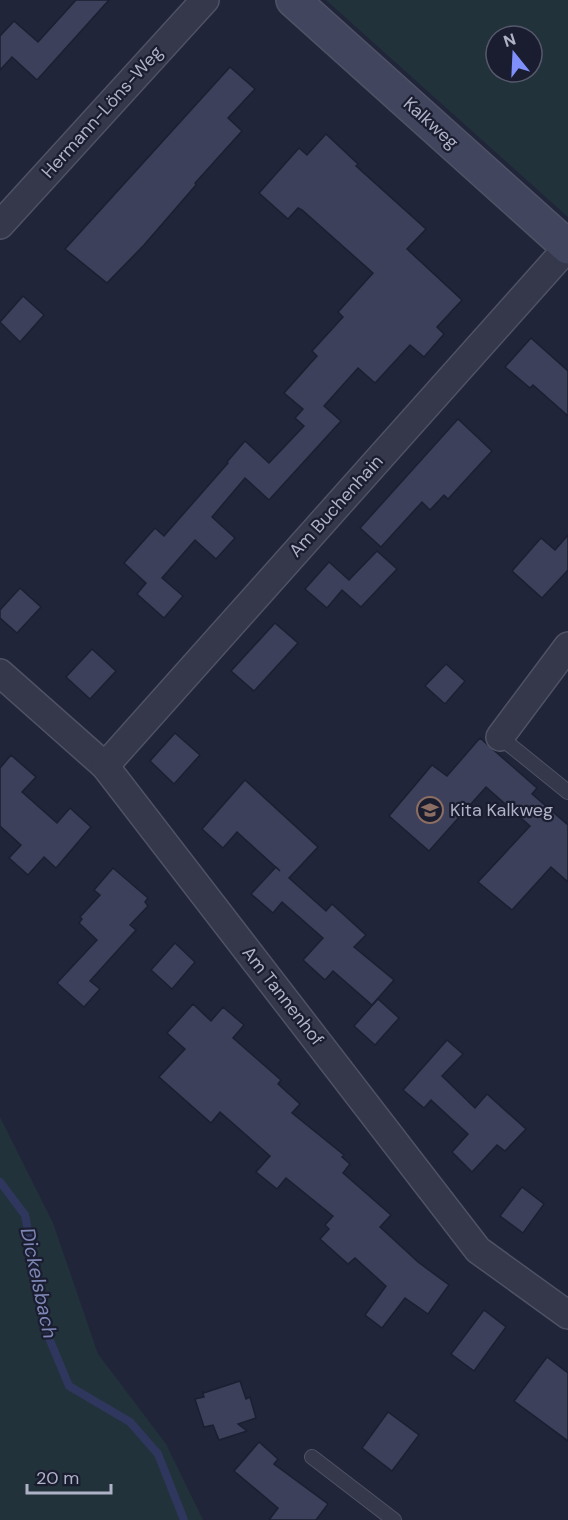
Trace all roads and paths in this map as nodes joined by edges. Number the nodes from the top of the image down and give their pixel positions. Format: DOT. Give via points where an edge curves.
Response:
graph roads {
  1 [pos="205,0"];
  2 [pos="293,0"];
  3 [pos="0,225"];
  4 [pos="568,247"];
  5 [pos="568,646"];
  6 [pos="0,673"];
  7 [pos="500,737"];
  8 [pos="105,766"];
  9 [pos="568,792"];
  10 [pos="568,1314"];
  11 [pos="312,1457"];
  12 [pos="394,1520"];
  1 -- 3 [label="street, Hermann-Löns-Weg"];
  2 -- 4 [label="street, Kalkweg"];
  4 -- 8 [label="street, Am Buchenhain"];
  5 -- 7 [label="street"];
  6 -- 8 [label="street, Am Tannenhof"];
  7 -- 9 [label="lane"];
  8 -- 10 [label="street, Am Tannenhof" via="478,1250"];
  11 -- 12 [label="lane"];
}
